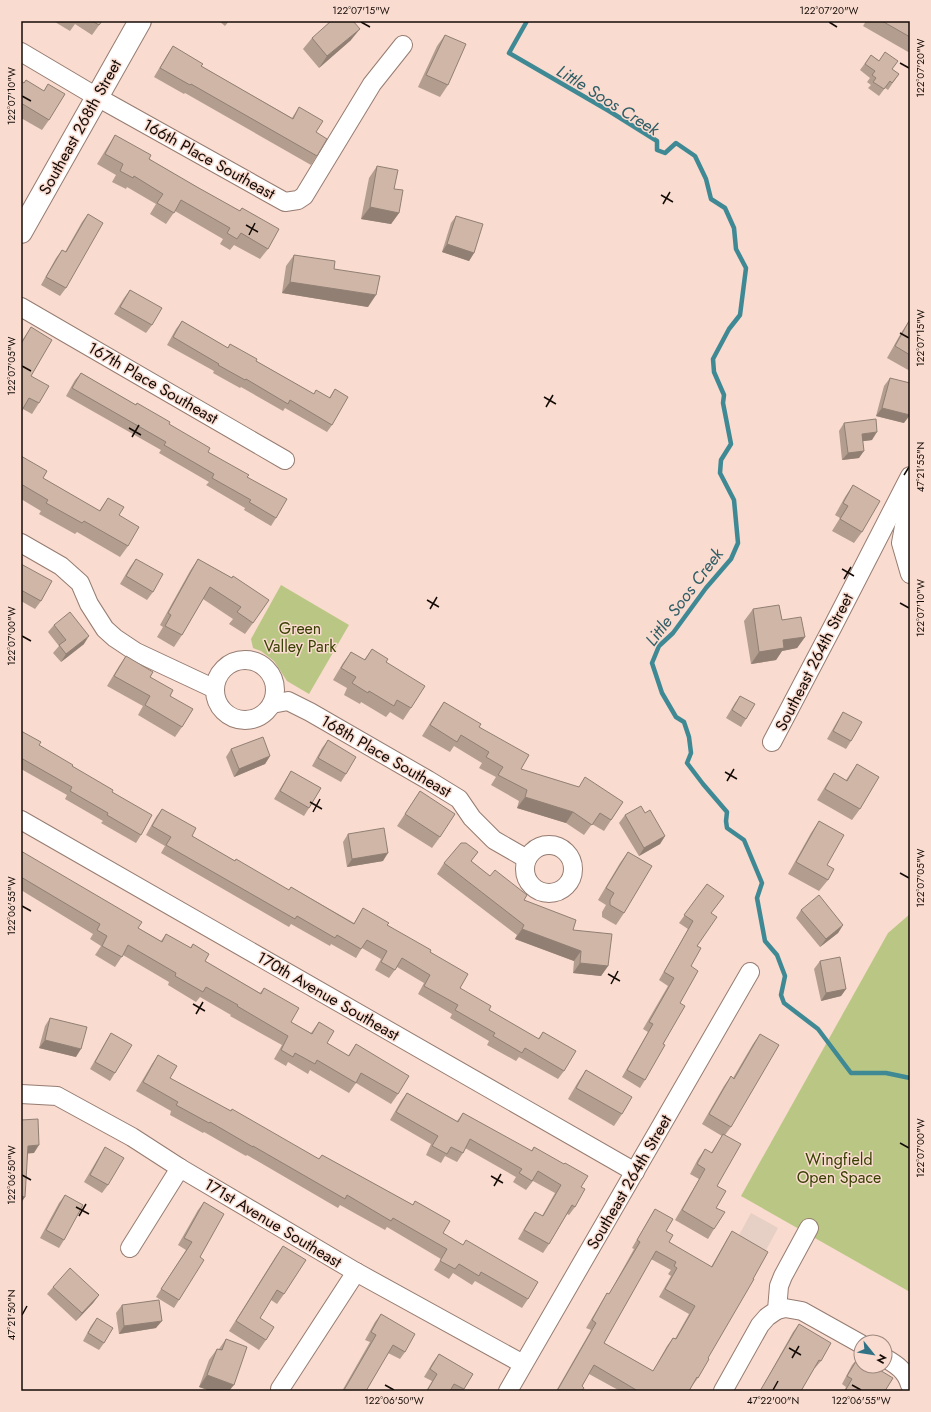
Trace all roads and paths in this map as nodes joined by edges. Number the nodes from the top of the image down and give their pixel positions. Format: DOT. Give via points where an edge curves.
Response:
graph roads {
  1 [pos="140,21"];
  2 [pos="403,44"];
  3 [pos="21,52"];
  4 [pos="97,97"];
  5 [pos="21,232"];
  6 [pos="21,307"];
  7 [pos="285,460"];
  8 [pos="910,476"];
  9 [pos="910,494"];
  10 [pos="21,543"];
  11 [pos="910,574"];
  12 [pos="215,689"];
  13 [pos="272,704"];
  14 [pos="772,742"];
  15 [pos="21,820"];
  16 [pos="527,859"];
  17 [pos="750,972"];
  18 [pos="21,1094"];
  19 [pos="180,1168"];
  20 [pos="635,1172"];
  21 [pos="809,1228"];
  22 [pos="130,1248"];
  23 [pos="356,1272"];
  24 [pos="777,1310"];
  25 [pos="853,1340"];
  26 [pos="893,1363"];
  27 [pos="523,1364"];
  28 [pos="910,1385"];
  29 [pos="280,1389"];
  30 [pos="508,1391"];
  31 [pos="723,1391"];
  1 -- 4 [label="street, Southeast 268th Street"];
  2 -- 4 [label="street, 166th Place Southeast" via="372,84 304,196 298,200 285,202"];
  3 -- 4 [label="street, 166th Place Southeast"];
  4 -- 5 [label="street, Southeast 268th Street"];
  6 -- 7 [label="street, 167th Place Southeast"];
  8 -- 14 [label="street, Southeast 264th Street"];
  9 -- 11 [label="street" via="901,543"];
  10 -- 12 [label="street" via="61,566 80,583 89,604 115,638 136,652"];
  12 -- 13 [label="street" via="216,699 221,708 228,715 238,719 257,718"];
  12 -- 13 [label="street" via="222,671 238,661 248,660 261,666 271,676 274,685"];
  13 -- 16 [label="street, 168th Place Southeast" via="288,701 428,780 459,799 472,818 494,840"];
  15 -- 20 [label="street, 170th Avenue Southeast"];
  17 -- 20 [label="street, Southeast 264th Street"];
  18 -- 19 [label="street, 171st Avenue Southeast" via="57,1096 132,1137"];
  19 -- 22 [label="street"];
  19 -- 23 [label="street, 171st Avenue Southeast"];
  20 -- 27 [label="street, Southeast 264th Street"];
  21 -- 24 [label="street" via="783,1276"];
  23 -- 27 [label="street, 171st Avenue Southeast"];
  23 -- 29 [label="street"];
  24 -- 25 [label="street" via="785,1308 802,1311"];
  24 -- 31 [label="street" via="760,1326"];
  26 -- 28 [label="street" via="902,1369"];
  27 -- 30 [label="street, Southeast 264th Street"];
}
